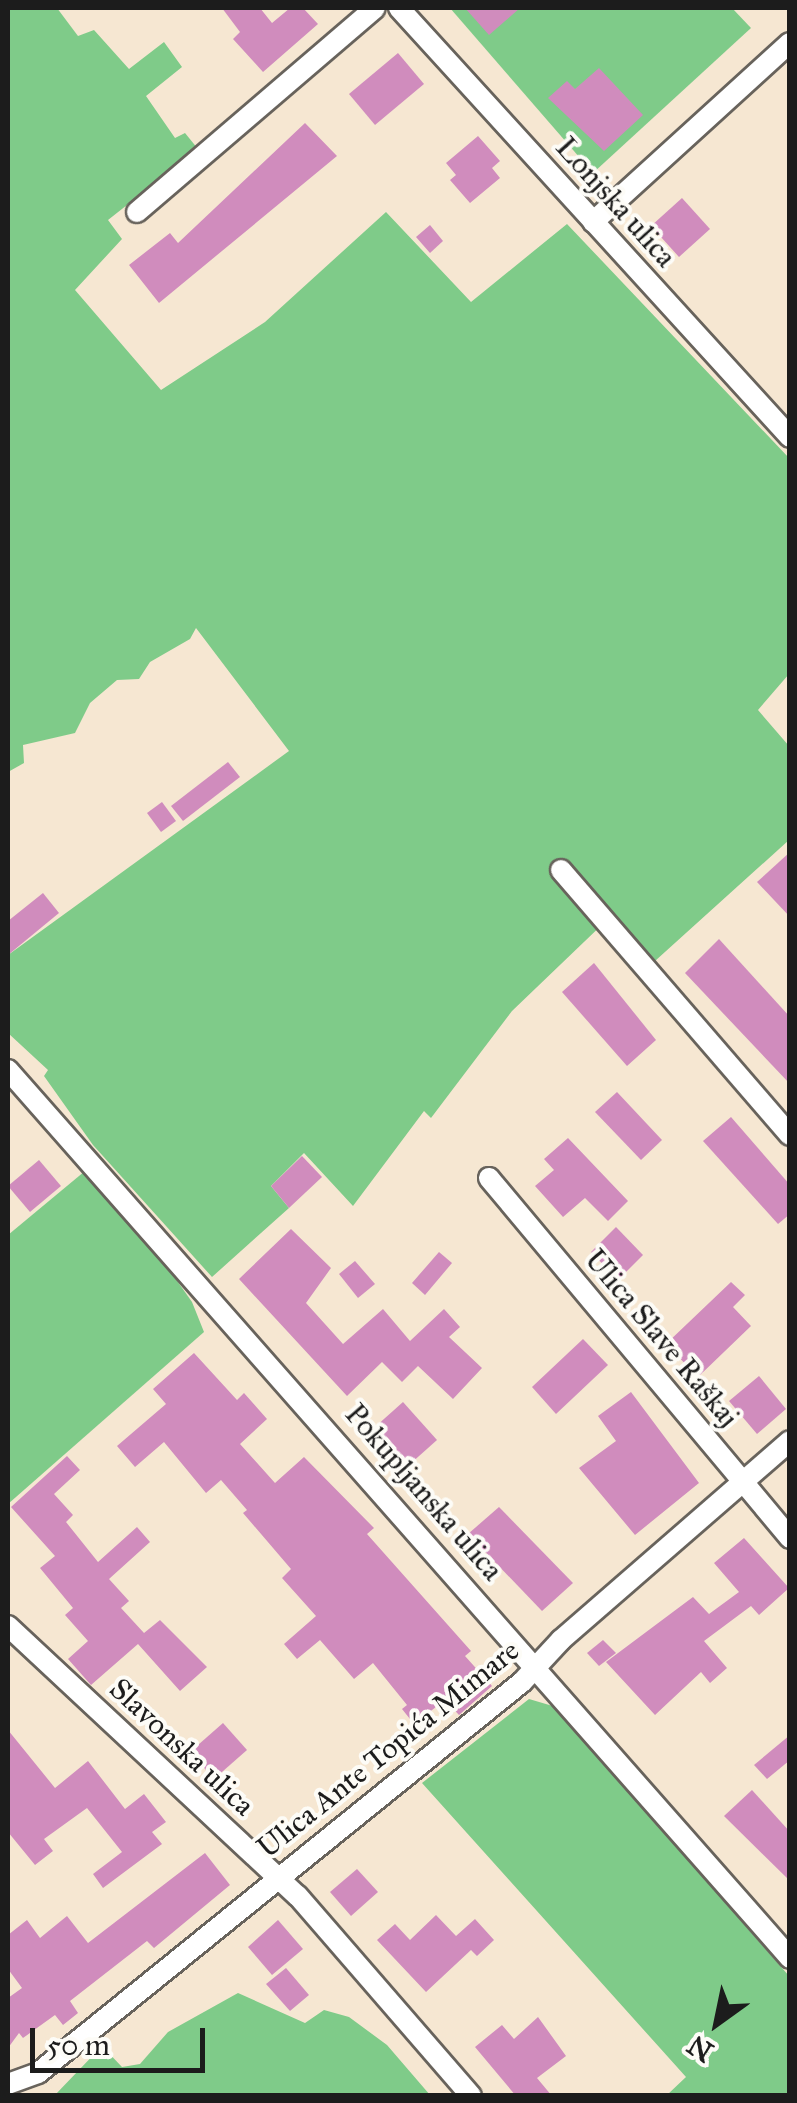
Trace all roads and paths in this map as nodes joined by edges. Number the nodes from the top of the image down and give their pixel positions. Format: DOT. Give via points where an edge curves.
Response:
graph roads {
  1 [pos="376,8"];
  2 [pos="399,8"];
  3 [pos="790,42"];
  4 [pos="137,212"];
  5 [pos="594,222"];
  6 [pos="790,437"];
  7 [pos="561,870"];
  8 [pos="8,1070"];
  9 [pos="790,1135"];
  10 [pos="488,1178"];
  11 [pos="790,1441"];
  12 [pos="743,1482"];
  13 [pos="790,1538"];
  14 [pos="8,1626"];
  15 [pos="538,1667"];
  16 [pos="279,1877"];
  17 [pos="790,1958"];
  18 [pos="9,2085"];
  19 [pos="471,2096"];
  1 -- 4 [label="street"];
  2 -- 5 [label="street, Lonjska ulica"];
  3 -- 5 [label="street"];
  5 -- 6 [label="street, Lonjska ulica"];
  7 -- 9 [label="street"];
  8 -- 15 [label="street, Pokupljanska ulica"];
  10 -- 12 [label="street, Ulica Slave Raškaj"];
  11 -- 12 [label="street, Ulica Ante Topića Mimare"];
  12 -- 13 [label="street, Ulica Slave Raškaj"];
  12 -- 15 [label="street, Ulica Ante Topića Mimare"];
  14 -- 16 [label="street, Slavonska ulica"];
  15 -- 16 [label="street, Ulica Ante Topića Mimare"];
  15 -- 17 [label="street, Pokupljanska ulica"];
  16 -- 18 [label="street, Ulica Ante Topića Mimare" via="38,2073"];
  16 -- 19 [label="street, Slavonska ulica"];
}
